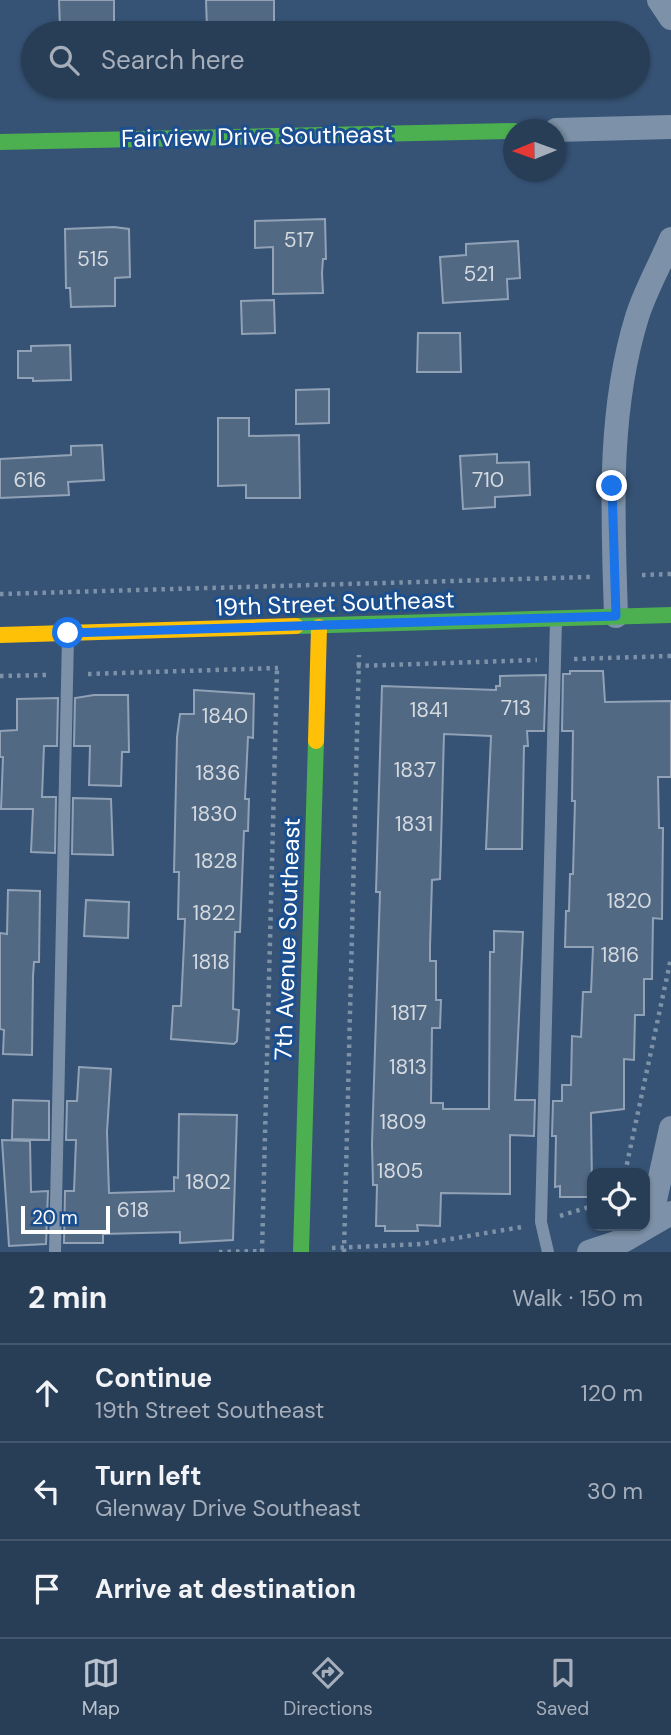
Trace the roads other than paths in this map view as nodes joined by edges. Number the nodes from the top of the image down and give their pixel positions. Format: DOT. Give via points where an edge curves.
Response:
graph roads {
  1 [pos="659,0"];
  2 [pos="671,18"];
  3 [pos="671,127"];
  4 [pos="566,130"];
  5 [pos="503,131"];
  6 [pos="0,142"];
  7 [pos="671,239"];
  8 [pos="671,615"];
  9 [pos="616,616"];
  10 [pos="556,618"];
  11 [pos="319,627"];
  12 [pos="68,633"];
  13 [pos="0,635"];
  14 [pos="671,1128"];
  15 [pos="661,1218"];
  16 [pos="55,1252"];
  17 [pos="301,1252"];
  18 [pos="548,1252"];
  19 [pos="589,1252"];
  1 -- 2 [label="street"];
  3 -- 4 [label="street"];
  5 -- 6 [label="street, Fairview Drive Southeast"];
  7 -- 9 [label="street" via="637,316 624,371 612,486"];
  8 -- 9 [label="street, 19th Street Southeast"];
  9 -- 10 [label="street, 19th Street Southeast"];
  10 -- 11 [label="street, 19th Street Southeast"];
  10 -- 18 [label="lane" via="541,1222"];
  11 -- 12 [label="street, 19th Street Southeast"];
  11 -- 17 [label="street, 7th Avenue Southeast"];
  12 -- 13 [label="street, 19th Street Southeast"];
  12 -- 16 [label="lane"];
  14 -- 15 [label="street"];
  15 -- 19 [label="street" via="625,1240"];
}
